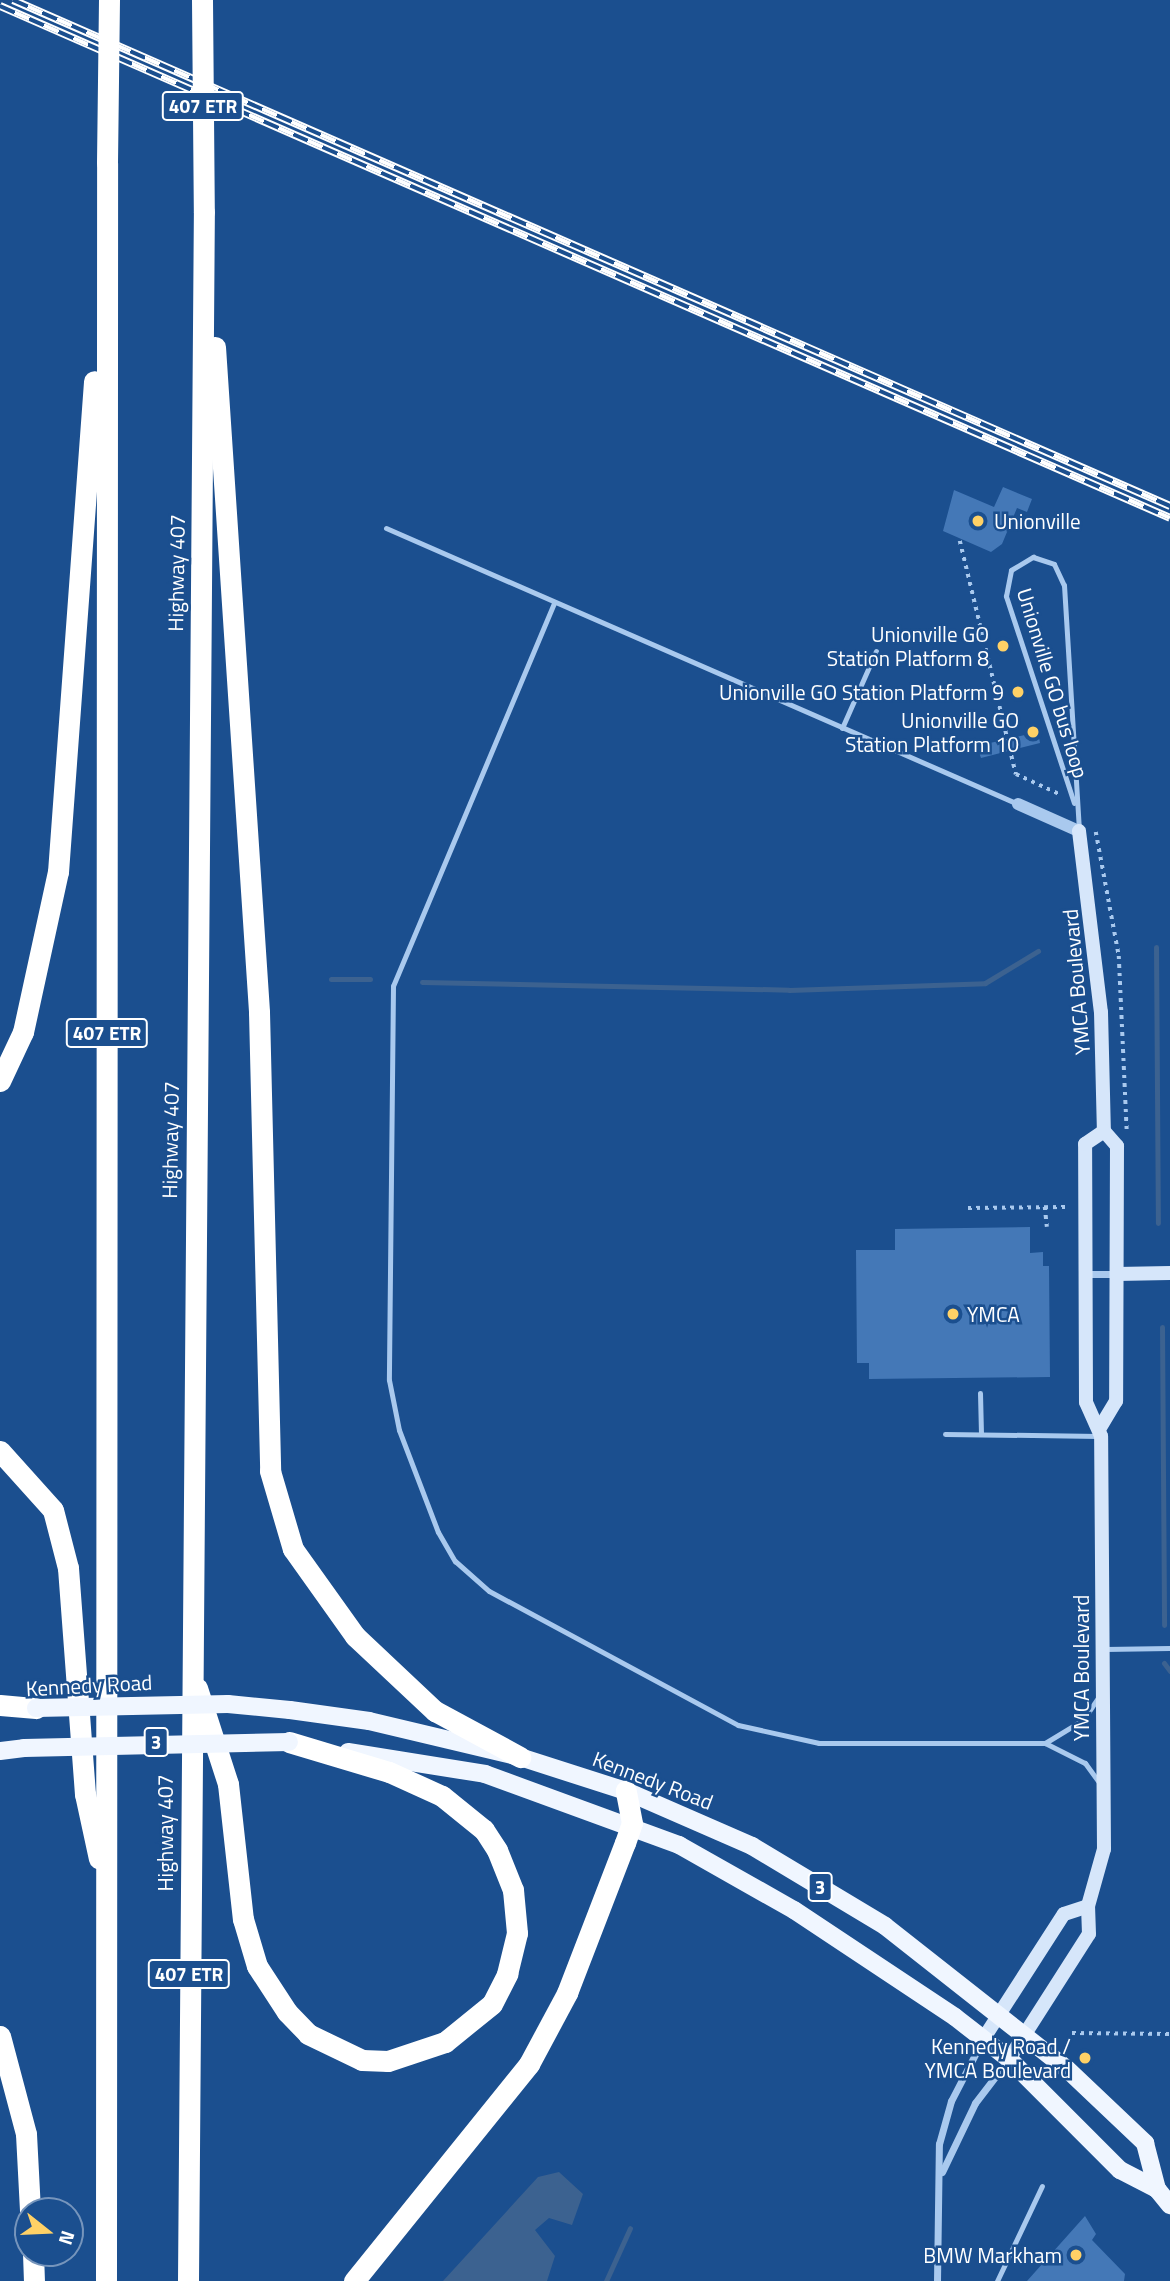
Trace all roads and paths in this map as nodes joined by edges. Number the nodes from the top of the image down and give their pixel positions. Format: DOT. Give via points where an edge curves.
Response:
graph roads {
  1 [pos="109,0"];
  2 [pos="202,0"];
  3 [pos="107,163"];
  4 [pos="204,212"];
  5 [pos="386,528"];
  6 [pos="554,603"];
  7 [pos="876,651"];
  8 [pos="842,728"];
  9 [pos="1074,803"];
  10 [pos="1018,804"];
  11 [pos="1079,831"];
  12 [pos="0,1082"];
  13 [pos="1104,1131"];
  14 [pos="1045,1207"];
  15 [pos="1065,1207"];
  16 [pos="968,1208"];
  17 [pos="1047,1227"];
  18 [pos="1170,1273"];
  19 [pos="1086,1274"];
  20 [pos="1117,1274"];
  21 [pos="980,1393"];
  22 [pos="1100,1432"];
  23 [pos="945,1434"];
  24 [pos="981,1434"];
  25 [pos="0,1451"];
  26 [pos="1170,1648"];
  27 [pos="1101,1649"];
  28 [pos="190,1667"];
  29 [pos="1102,1692"];
  30 [pos="0,1705"];
  31 [pos="36,1708"];
  32 [pos="0,1715"];
  33 [pos="289,1742"];
  34 [pos="1045,1743"];
  35 [pos="0,1751"];
  36 [pos="520,1757"];
  37 [pos="1103,1789"];
  38 [pos="626,1791"];
  39 [pos="632,1823"];
  40 [pos="108,1903"];
  41 [pos="1088,1906"];
  42 [pos="996,2011"];
  43 [pos="1072,2033"];
  44 [pos="1170,2034"];
  45 [pos="1026,2035"];
  46 [pos="0,2036"];
  47 [pos="982,2041"];
  48 [pos="1009,2059"];
  49 [pos="942,2173"];
  50 [pos="1042,2186"];
  51 [pos="1157,2189"];
  52 [pos="29,2197"];
  53 [pos="1170,2205"];
  54 [pos="106,2281"];
  55 [pos="188,2281"];
  56 [pos="354,2281"];
  57 [pos="937,2281"];
  58 [pos="997,2281"];
  1 -- 3 [label="highway, 407 ETR, bridge"];
  2 -- 4 [label="highway, Highway 407 / 407 ETR, bridge"];
  3 -- 12 [label="highway" via="58,873 23,1032"];
  3 -- 40 [label="highway, 407 ETR"];
  4 -- 28 [label="highway, Highway 407 / 407 ETR"];
  4 -- 36 [label="highway" via="259,999 270,1471 293,1549 355,1636 435,1711"];
  5 -- 6 [label="lane"];
  6 -- 8 [label="lane"];
  6 -- 34 [label="lane" via="393,986 388,1380 419,1488 455,1561 489,1591 738,1725 819,1743"];
  7 -- 8 [label="lane"];
  8 -- 10 [label="lane"];
  9 -- 9 [label="lane, Unionville GO bus loop" via="1064,585 1054,564 1033,557 1011,570 1006,596"];
  9 -- 11 [label="lane, Unionville GO bus loop"];
  10 -- 11 [label="street"];
  11 -- 13 [label="main road, YMCA Boulevard" via="1101,1012"];
  13 -- 19 [label="main road, YMCA Boulevard" via="1085,1144"];
  13 -- 20 [label="main road, YMCA Boulevard" via="1117,1146"];
  14 -- 15 [label="path"];
  14 -- 16 [label="path"];
  14 -- 17 [label="path"];
  18 -- 20 [label="main road"];
  19 -- 20 [label="street"];
  19 -- 22 [label="main road, YMCA Boulevard" via="1086,1402"];
  20 -- 22 [label="main road, YMCA Boulevard" via="1116,1401"];
  21 -- 24 [label="lane"];
  22 -- 24 [label="lane"];
  22 -- 27 [label="main road, YMCA Boulevard"];
  23 -- 24 [label="lane"];
  25 -- 40 [label="highway" via="53,1510 68,1568 85,1794"];
  26 -- 27 [label="lane"];
  27 -- 29 [label="main road, YMCA Boulevard"];
  28 -- 33 [label="highway" via="228,1784 243,1919 257,1966 287,2012 308,2034 362,2060 388,2062 446,2042 492,2004 507,1974 517,1933 513,1890 497,1850 484,1830 442,1796 389,1772"];
  28 -- 55 [label="highway, Highway 407 / 407 ETR"];
  29 -- 34 [label="lane" via="1083,1720"];
  29 -- 37 [label="main road, YMCA Boulevard"];
  30 -- 31 [label="highway"];
  31 -- 32 [label="main road, Kennedy Road / 3"];
  31 -- 36 [label="main road, Kennedy Road / 3, bridge" via="228,1704 290,1710 369,1721"];
  33 -- 35 [label="main road, Kennedy Road / 3, bridge"];
  33 -- 39 [label="main road, Kennedy Road / 3" via="485,1774"];
  34 -- 37 [label="lane" via="1085,1763"];
  36 -- 38 [label="main road, Kennedy Road / 3"];
  37 -- 41 [label="main road, YMCA Boulevard" via="1104,1849"];
  38 -- 39 [label="highway"];
  38 -- 42 [label="main road, Kennedy Road / 3" via="796,1873 885,1926"];
  39 -- 47 [label="main road, Kennedy Road / 3" via="794,1910"];
  39 -- 56 [label="highway" via="567,1993 529,2064"];
  40 -- 54 [label="highway, 407 ETR"];
  41 -- 42 [label="main road" via="1064,1914"];
  41 -- 45 [label="main road, YMCA Boulevard" via="1089,1934"];
  42 -- 45 [label="main road, Kennedy Road / 3"];
  42 -- 47 [label="main road"];
  43 -- 44 [label="path"];
  45 -- 48 [label="main road, YMCA Boulevard"];
  45 -- 51 [label="main road, Kennedy Road / 3" via="1145,2143"];
  46 -- 52 [label="highway" via="26,2134"];
  47 -- 48 [label="main road, Kennedy Road / 3"];
  47 -- 49 [label="street" via="951,2101 939,2144"];
  48 -- 49 [label="street" via="975,2103"];
  48 -- 51 [label="main road, Kennedy Road / 3" via="1120,2170"];
  49 -- 57 [label="street"];
  50 -- 58 [label="lane"];
  51 -- 53 [label="main road, Kennedy Road / 3"];
}
